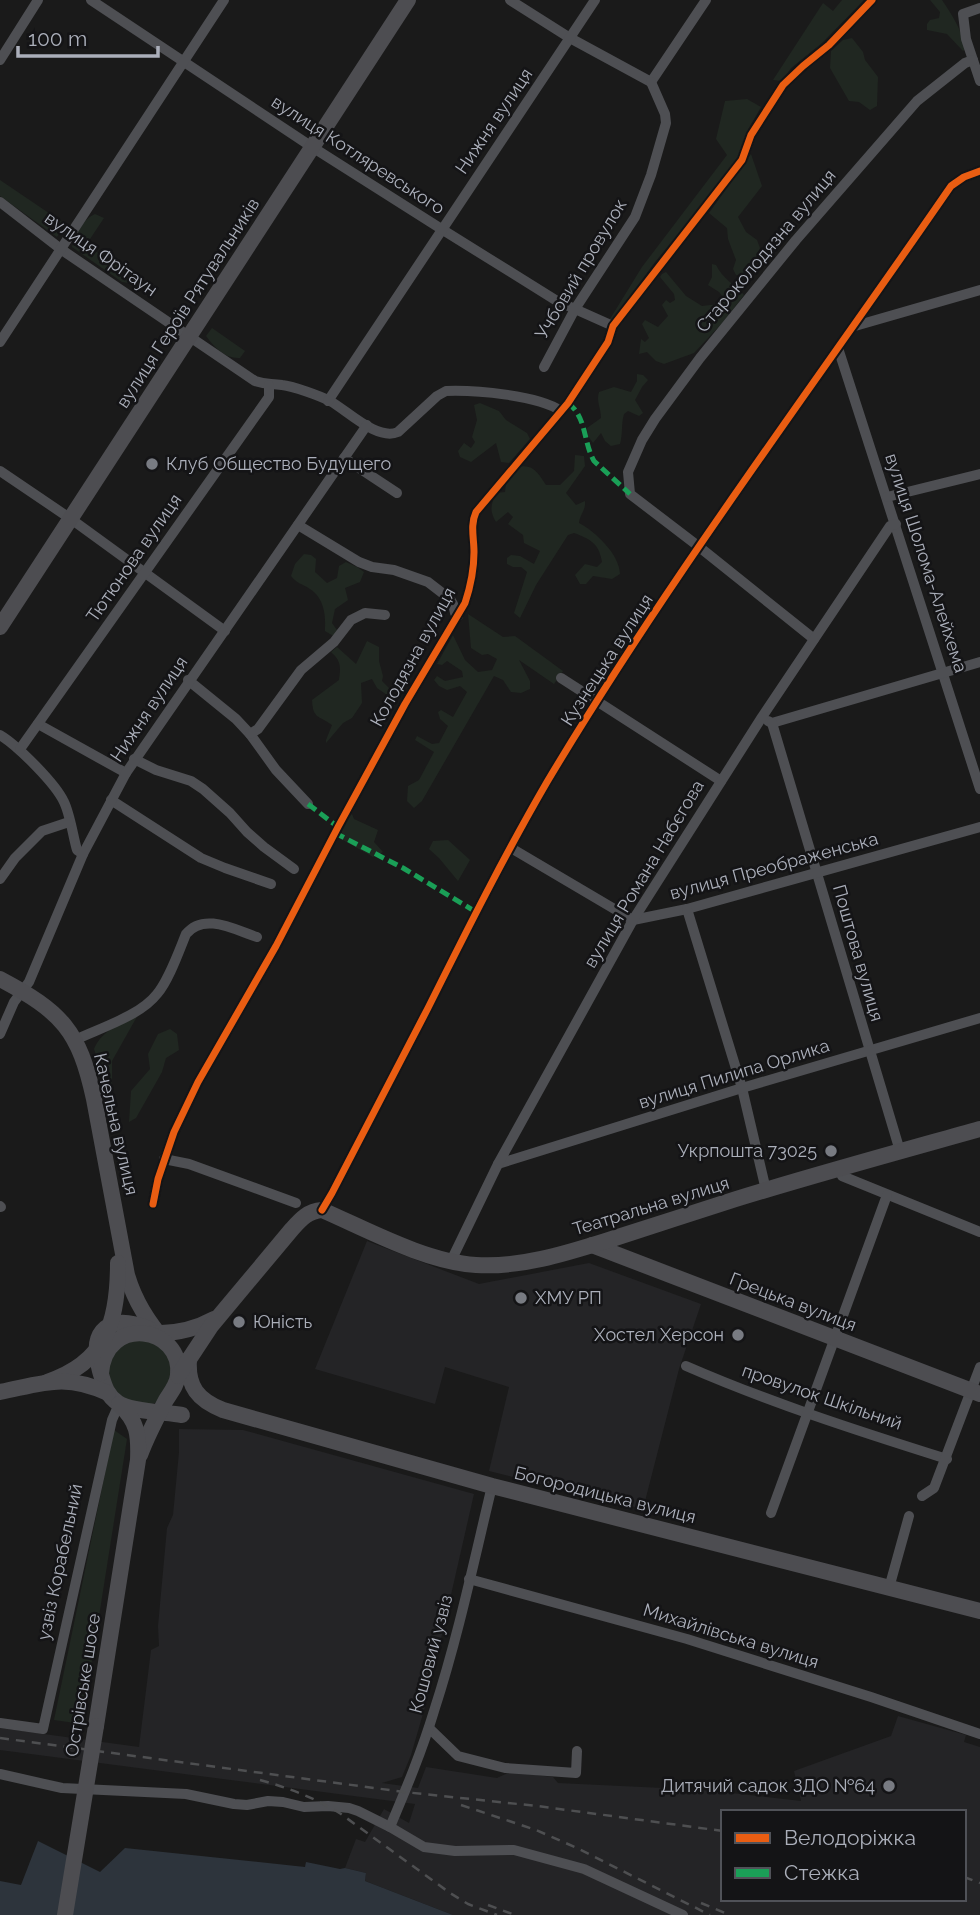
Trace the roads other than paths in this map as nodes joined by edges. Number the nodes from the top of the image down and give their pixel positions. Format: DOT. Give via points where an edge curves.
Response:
graph roads {
  1 [pos="38,0"];
  2 [pos="90,0"];
  3 [pos="224,0"];
  4 [pos="408,0"];
  5 [pos="510,0"];
  6 [pos="594,0"];
  7 [pos="706,0"];
  8 [pos="872,0"];
  9 [pos="980,8"];
  10 [pos="570,38"];
  11 [pos="0,60"];
  12 [pos="973,60"];
  13 [pos="183,62"];
  14 [pos="980,81"];
  15 [pos="651,82"];
  16 [pos="313,148"];
  17 [pos="980,172"];
  18 [pos="0,202"];
  19 [pos="443,230"];
  20 [pos="61,250"];
  21 [pos="980,289"];
  22 [pos="575,309"];
  23 [pos="613,326"];
  24 [pos="855,326"];
  25 [pos="190,336"];
  26 [pos="0,342"];
  27 [pos="838,348"];
  28 [pos="544,367"];
  29 [pos="269,385"];
  30 [pos="328,401"];
  31 [pos="561,411"];
  32 [pos="366,425"];
  33 [pos="344,458"];
  34 [pos="0,471"];
  35 [pos="980,474"];
  36 [pos="397,493"];
  37 [pos="887,498"];
  38 [pos="71,519"];
  39 [pos="896,524"];
  40 [pos="298,525"];
  41 [pos="698,546"];
  42 [pos="144,573"];
  43 [pos="385,615"];
  44 [pos="458,615"];
  45 [pos="0,627"];
  46 [pos="225,631"];
  47 [pos="814,639"];
  48 [pos="980,662"];
  49 [pos="942,673"];
  50 [pos="561,678"];
  51 [pos="188,680"];
  52 [pos="597,702"];
  53 [pos="767,720"];
  54 [pos="38,724"];
  55 [pos="0,734"];
  56 [pos="250,734"];
  57 [pos="20,749"];
  58 [pos="134,759"];
  59 [pos="126,773"];
  60 [pos="721,781"];
  61 [pos="980,789"];
  62 [pos="111,800"];
  63 [pos="308,804"];
  64 [pos="69,822"];
  65 [pos="980,827"];
  66 [pos="511,848"];
  67 [pos="82,854"];
  68 [pos="294,869"];
  69 [pos="817,872"];
  70 [pos="0,879"];
  71 [pos="271,884"];
  72 [pos="687,909"];
  73 [pos="633,920"];
  74 [pos="257,937"];
  75 [pos="0,979"];
  76 [pos="23,991"];
  77 [pos="980,1018"];
  78 [pos="0,1034"];
  79 [pos="75,1040"];
  80 [pos="869,1052"];
  81 [pos="741,1088"];
  82 [pos="980,1129"];
  83 [pos="900,1151"];
  84 [pos="164,1159"];
  85 [pos="498,1164"];
  86 [pos="839,1168"];
  87 [pos="766,1190"];
  88 [pos="887,1195"];
  89 [pos="296,1203"];
  90 [pos="153,1204"];
  91 [pos="322,1210"];
  92 [pos="119,1231"];
  93 [pos="980,1232"];
  94 [pos="592,1245"];
  95 [pos="451,1261"];
  96 [pos="219,1316"];
  97 [pos="158,1332"];
  98 [pos="834,1339"];
  99 [pos="105,1347"];
  100 [pos="189,1359"];
  101 [pos="686,1366"];
  102 [pos="980,1367"];
  103 [pos="178,1376"];
  104 [pos="47,1382"];
  105 [pos="0,1392"];
  106 [pos="976,1392"];
  107 [pos="113,1398"];
  108 [pos="203,1400"];
  109 [pos="157,1406"];
  110 [pos="223,1410"];
  111 [pos="182,1415"];
  112 [pos="807,1415"];
  113 [pos="151,1432"];
  114 [pos="947,1459"];
  115 [pos="138,1460"];
  116 [pos="492,1486"];
  117 [pos="922,1496"];
  118 [pos="771,1513"];
  119 [pos="909,1516"];
  120 [pos="469,1579"];
  121 [pos="889,1588"];
  122 [pos="980,1611"];
  123 [pos="0,1723"];
  124 [pos="429,1728"];
  125 [pos="980,1734"];
  126 [pos="577,1751"];
  127 [pos="0,1774"];
  128 [pos="390,1827"];
  129 [pos="65,1915"];
  130 [pos="683,1915"];
  1 -- 11 [label="street"];
  2 -- 13 [label="street, вулиця Котляревського"];
  3 -- 13 [label="street"];
  4 -- 16 [label="street, вулиця Героїв Рятувальників"];
  5 -- 10 [label="street"];
  6 -- 10 [label="street, Нижня вулиця"];
  7 -- 15 [label="street"];
  8 -- 23 [label="street, Колодязна вулиця" via="783,85 751,135 742,160"];
  9 -- 12 [label="street" via="964,14"];
  10 -- 15 [label="street"];
  10 -- 19 [label="street, Нижня вулиця"];
  12 -- 14 [label="street"];
  12 -- 41 [label="street, Староколодязна вулиця" via="917,101 700,358 642,440 628,472 630,494"];
  13 -- 16 [label="street, вулиця Котляревського"];
  13 -- 20 [label="street"];
  15 -- 22 [label="street, Учбовий провулок" via="666,123 651,175 635,217"];
  16 -- 19 [label="street, вулиця Котляревського"];
  16 -- 25 [label="street, вулиця Героїв Рятувальників"];
  17 -- 24 [label="street, Кузнецька вулиця" via="951,186"];
  18 -- 20 [label="street, вулиця Фрітаун"];
  19 -- 22 [label="street, вулиця Котляревського"];
  19 -- 30 [label="street, Нижня вулиця"];
  20 -- 25 [label="street, вулиця Фрітаун"];
  20 -- 26 [label="street"];
  21 -- 24 [label="street"];
  22 -- 23 [label="street, вулиця Котляревського"];
  22 -- 28 [label="street, Учбовий провулок"];
  23 -- 31 [label="street, Колодязна вулиця" via="608,342"];
  24 -- 27 [label="street, Кузнецька вулиця"];
  25 -- 29 [label="street, вулиця Фрітаун" via="255,381"];
  25 -- 38 [label="street, вулиця Героїв Рятувальників"];
  27 -- 37 [label="street, вулиця Шолома-Алейхема"];
  27 -- 41 [label="street, Кузнецька вулиця"];
  29 -- 30 [label="street, вулиця Фрітаун" via="283,385"];
  29 -- 42 [label="street, Тютюнова вулиця" via="269,397"];
  30 -- 32 [label="street, вулиця Фрітаун"];
  31 -- 32 [label="street, вулиця Фрітаун" via="509,395 446,391 393,435"];
  31 -- 44 [label="street, Колодязна вулиця" via="476,512 469,592"];
  32 -- 33 [label="street, Нижня вулиця"];
  33 -- 36 [label="street"];
  33 -- 40 [label="street, Нижня вулиця"];
  34 -- 38 [label="street"];
  35 -- 37 [label="street"];
  37 -- 39 [label="street, вулиця Шолома-Алейхема"];
  38 -- 42 [label="street"];
  38 -- 45 [label="street, вулиця Героїв Рятувальників"];
  39 -- 47 [label="street, вулиця Романа Набєгова" via="890,526"];
  39 -- 49 [label="street, вулиця Шолома-Алейхема"];
  40 -- 44 [label="street" via="359,562 428,582 450,598"];
  40 -- 46 [label="street, Нижня вулиця"];
  41 -- 47 [label="street"];
  41 -- 52 [label="street, Кузнецька вулиця"];
  42 -- 46 [label="street"];
  42 -- 54 [label="street, Тютюнова вулиця"];
  43 -- 56 [label="street" via="365,613 351,620 334,642 301,670"];
  44 -- 84 [label="street, Колодязна вулиця" via="198,1082"];
  46 -- 51 [label="street, Нижня вулиця"];
  47 -- 53 [label="street, вулиця Романа Набєгова"];
  48 -- 49 [label="street"];
  49 -- 53 [label="street"];
  49 -- 61 [label="street, вулиця Шолома-Алейхема"];
  50 -- 52 [label="street"];
  51 -- 56 [label="street"];
  51 -- 58 [label="street, Нижня вулиця"];
  52 -- 60 [label="street"];
  52 -- 66 [label="street, Кузнецька вулиця"];
  53 -- 60 [label="street, вулиця Романа Набєгова"];
  53 -- 69 [label="street, Поштова вулиця"];
  54 -- 57 [label="street, Тютюнова вулиця"];
  54 -- 59 [label="street"];
  55 -- 57 [label="street"];
  56 -- 63 [label="street" via="275,770"];
  57 -- 64 [label="street" via="60,794"];
  58 -- 59 [label="street, Нижня вулиця"];
  58 -- 68 [label="street" via="203,789 264,848"];
  59 -- 62 [label="street, Нижня вулиця"];
  60 -- 73 [label="street, вулиця Романа Набєгова"];
  62 -- 67 [label="street, Нижня вулиця"];
  62 -- 71 [label="street" via="201,858"];
  64 -- 67 [label="street"];
  64 -- 70 [label="street" via="38,834"];
  65 -- 69 [label="street, вулиця Преображенська"];
  66 -- 73 [label="street"];
  66 -- 91 [label="street, Кузнецька вулиця"];
  67 -- 76 [label="street, Нижня вулиця"];
  69 -- 72 [label="street, вулиця Преображенська"];
  69 -- 80 [label="street, Поштова вулиця"];
  72 -- 73 [label="street, вулиця Преображенська"];
  72 -- 81 [label="street"];
  73 -- 85 [label="street, вулиця Романа Набєгова"];
  74 -- 79 [label="street" via="216,924 198,924 187,934 150,1002 121,1021"];
  75 -- 76 [label="street, Качельна вулиця"];
  76 -- 78 [label="street, Нижня вулиця"];
  76 -- 79 [label="street, Качельна вулиця" via="55,1014"];
  77 -- 80 [label="street, вулиця Пилипа Орлика"];
  79 -- 92 [label="street, Качельна вулиця" via="92,1089"];
  80 -- 81 [label="street, вулиця Пилипа Орлика"];
  80 -- 83 [label="street, Поштова вулиця"];
  81 -- 85 [label="street, вулиця Пилипа Орлика"];
  81 -- 87 [label="street"];
  82 -- 83 [label="street, Театральна вулиця"];
  83 -- 86 [label="street, Театральна вулиця"];
  84 -- 89 [label="street"];
  84 -- 90 [label="street, Колодязна вулиця"];
  85 -- 95 [label="street, вулиця Романа Набєгова"];
  86 -- 87 [label="street, Театральна вулиця"];
  86 -- 88 [label="street" via="842,1176"];
  87 -- 94 [label="street, Театральна вулиця"];
  88 -- 93 [label="street"];
  88 -- 98 [label="street"];
  91 -- 95 [label="street"];
  91 -- 96 [label="street" via="310,1212 292,1228"];
  92 -- 97 [label="street, Качельна вулиця" via="133,1296"];
  92 -- 99 [label="street, Качельна вулиця" via="117,1295"];
  94 -- 95 [label="street, Театральна вулиця" via="508,1265"];
  94 -- 98 [label="street, Грецька вулиця"];
  96 -- 97 [label="street" via="203,1325"];
  96 -- 100 [label="street"];
  97 -- 99 [label="street" via="135,1324"];
  97 -- 103 [label="street" via="173,1352"];
  98 -- 106 [label="street, Грецька вулиця"];
  98 -- 112 [label="street"];
  99 -- 104 [label="street" via="74,1370"];
  99 -- 107 [label="street" via="103,1384"];
  100 -- 103 [label="street"];
  100 -- 108 [label="street" via="191,1383"];
  101 -- 112 [label="street, провулок Шкільний"];
  102 -- 106 [label="street"];
  103 -- 108 [label="street, Богородицька вулиця"];
  103 -- 109 [label="street" via="174,1388"];
  104 -- 105 [label="street"];
  104 -- 107 [label="street" via="76,1381"];
  106 -- 114 [label="street"];
  107 -- 109 [label="street" via="131,1409"];
  107 -- 115 [label="street, Острівське шосе" via="134,1420"];
  107 -- 123 [label="street, узвіз Корабельний" via="43,1729"];
  108 -- 110 [label="street, Богородицька вулиця"];
  109 -- 111 [label="street, Богородицька вулиця"];
  109 -- 113 [label="street, Острівське шосе"];
  110 -- 111 [label="street, Богородицька вулиця"];
  110 -- 116 [label="street, Богородицька вулиця"];
  111 -- 113 [label="street, Богородицька вулиця"];
  112 -- 114 [label="street, провулок Шкільний"];
  112 -- 118 [label="street"];
  113 -- 115 [label="street, Острівське шосе"];
  114 -- 117 [label="street" via="934,1488"];
  115 -- 129 [label="street, Острівське шосе, bridge"];
  116 -- 120 [label="street, Кошовий узвіз"];
  116 -- 121 [label="street, Богородицька вулиця"];
  119 -- 121 [label="street"];
  120 -- 124 [label="street, Кошовий узвіз"];
  120 -- 125 [label="street, Михайлівська вулиця" via="649,1628"];
  121 -- 122 [label="street, Богородицька вулиця"];
  124 -- 126 [label="street" via="458,1756 505,1768 576,1773"];
  124 -- 128 [label="street, Кошовий узвіз"];
  127 -- 128 [label="street" via="62,1788 186,1794 247,1805 268,1801 349,1808"];
  128 -- 130 [label="street" via="424,1847 514,1850 584,1869"];
}
